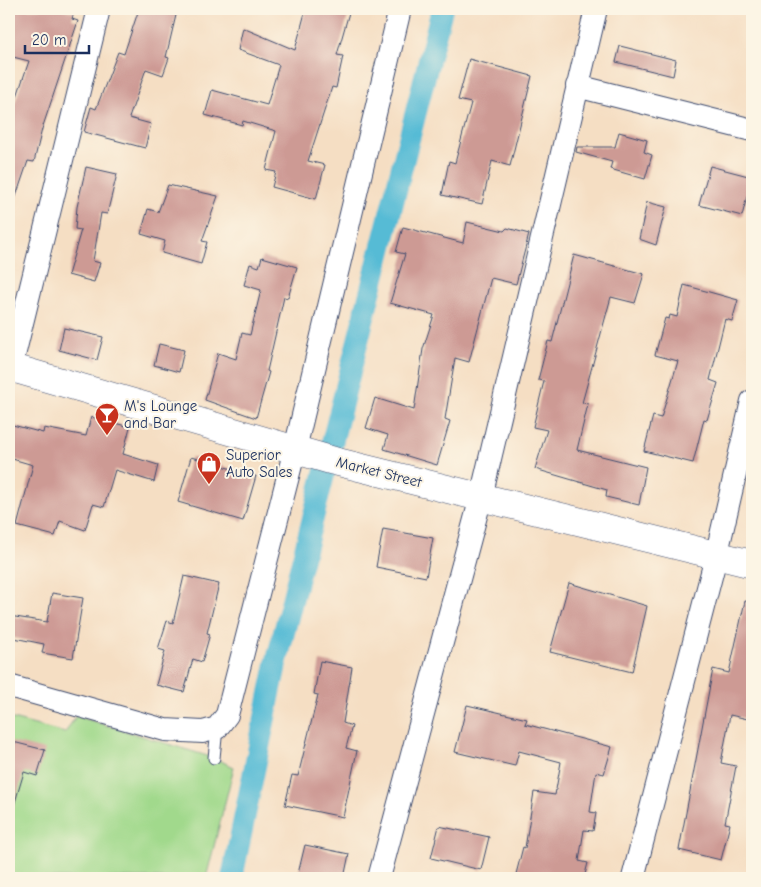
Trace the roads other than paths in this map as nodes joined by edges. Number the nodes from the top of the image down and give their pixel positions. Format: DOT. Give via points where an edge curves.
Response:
graph roads {
  1 [pos="99,9"];
  2 [pos="400,9"];
  3 [pos="596,9"];
  4 [pos="577,86"];
  5 [pos="752,130"];
  6 [pos="10,368"];
  7 [pos="752,401"];
  8 [pos="301,451"];
  9 [pos="481,497"];
  10 [pos="716,557"];
  11 [pos="752,564"];
  12 [pos="9,686"];
  13 [pos="217,728"];
  14 [pos="214,758"];
  15 [pos="379,878"];
  16 [pos="633,878"];
  1 -- 6 [label="street"];
  2 -- 8 [label="street"];
  3 -- 4 [label="street"];
  4 -- 5 [label="street"];
  4 -- 9 [label="street"];
  6 -- 8 [label="street, Market Street"];
  7 -- 10 [label="street"];
  8 -- 9 [label="street, Market Street"];
  8 -- 13 [label="street" via="233,698 227,715"];
  9 -- 10 [label="street, Market Street"];
  9 -- 15 [label="street"];
  10 -- 11 [label="street, Market Street"];
  10 -- 16 [label="street"];
  12 -- 13 [label="street" via="165,730 203,732"];
  13 -- 14 [label="lane"];
}
